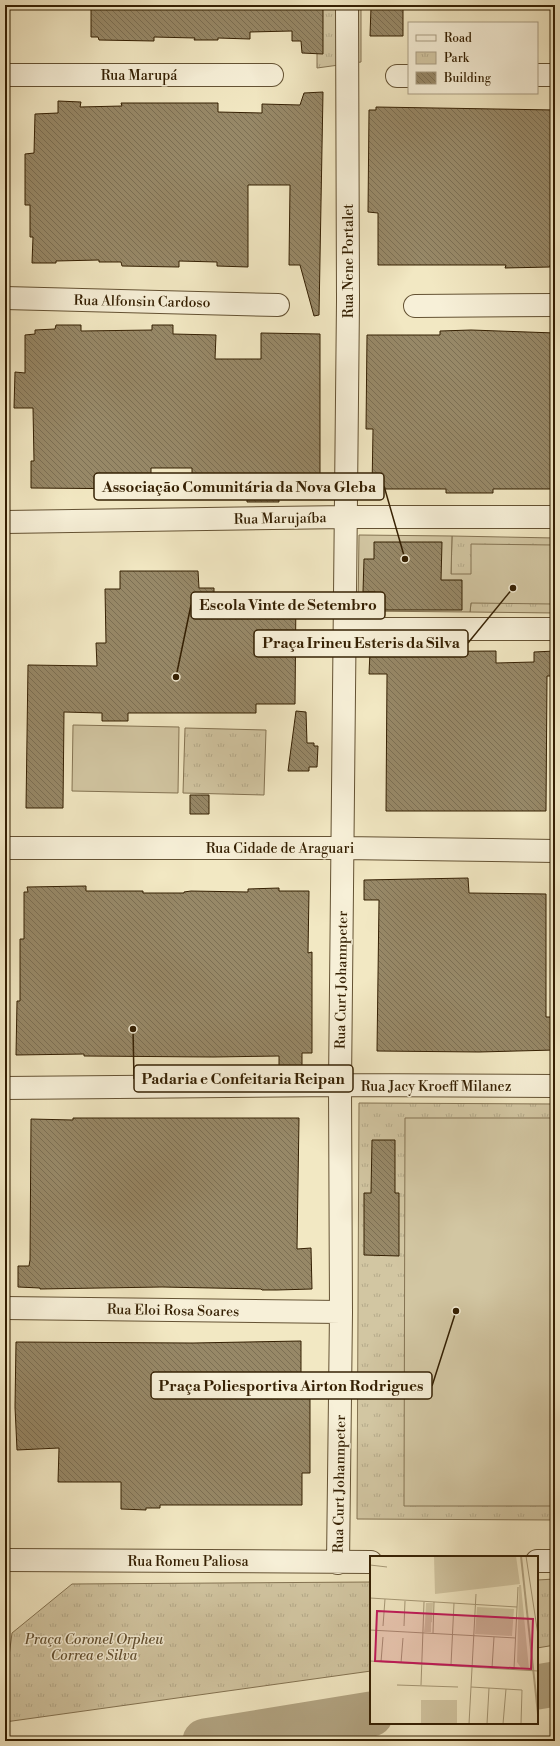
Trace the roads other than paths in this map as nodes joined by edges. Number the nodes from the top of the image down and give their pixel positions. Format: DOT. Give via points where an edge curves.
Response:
graph roads {
  1 [pos="347,5"];
  2 [pos="5,75"];
  3 [pos="272,75"];
  4 [pos="538,75"];
  5 [pos="555,75"];
  6 [pos="5,298"];
  7 [pos="278,305"];
  8 [pos="555,305"];
  9 [pos="415,306"];
  10 [pos="347,517"];
  11 [pos="555,518"];
  12 [pos="5,522"];
  13 [pos="345,629"];
  14 [pos="555,629"];
  15 [pos="5,848"];
  16 [pos="343,848"];
  17 [pos="555,851"];
  18 [pos="340,1085"];
  19 [pos="555,1086"];
  20 [pos="5,1088"];
  21 [pos="5,1308"];
  22 [pos="341,1312"];
  23 [pos="5,1560"];
  24 [pos="538,1561"];
  25 [pos="555,1561"];
  26 [pos="370,1562"];
  27 [pos="338,1563"];
  1 -- 10 [label="street, Rua Nene Portalet"];
  2 -- 3 [label="street, Rua Marupá"];
  4 -- 5 [label="street"];
  6 -- 7 [label="street, Rua Alfonsin Cardoso"];
  8 -- 9 [label="street"];
  10 -- 11 [label="street, Rua Marujaíba"];
  10 -- 12 [label="street, Rua Marujaíba"];
  10 -- 13 [label="street, Rua Curt Johannpeter"];
  13 -- 14 [label="street"];
  13 -- 16 [label="street, Rua Curt Johannpeter"];
  15 -- 16 [label="street, Rua Cidade de Araguari"];
  16 -- 17 [label="street, Rua Cidade de Araguari"];
  16 -- 18 [label="street, Rua Curt Johannpeter"];
  18 -- 19 [label="street, Rua Jacy Kroeff Milanez"];
  18 -- 20 [label="street, Rua Jacy Kroeff Milanez"];
  18 -- 22 [label="street, Rua Curt Johannpeter"];
  21 -- 22 [label="street, Rua Eloi Rosa Soares"];
  22 -- 27 [label="street, Rua Curt Johannpeter"];
  23 -- 27 [label="street, Rua Romeu Paliosa"];
  24 -- 25 [label="street"];
  26 -- 27 [label="street, Rua Romeu Paliosa"];
}
